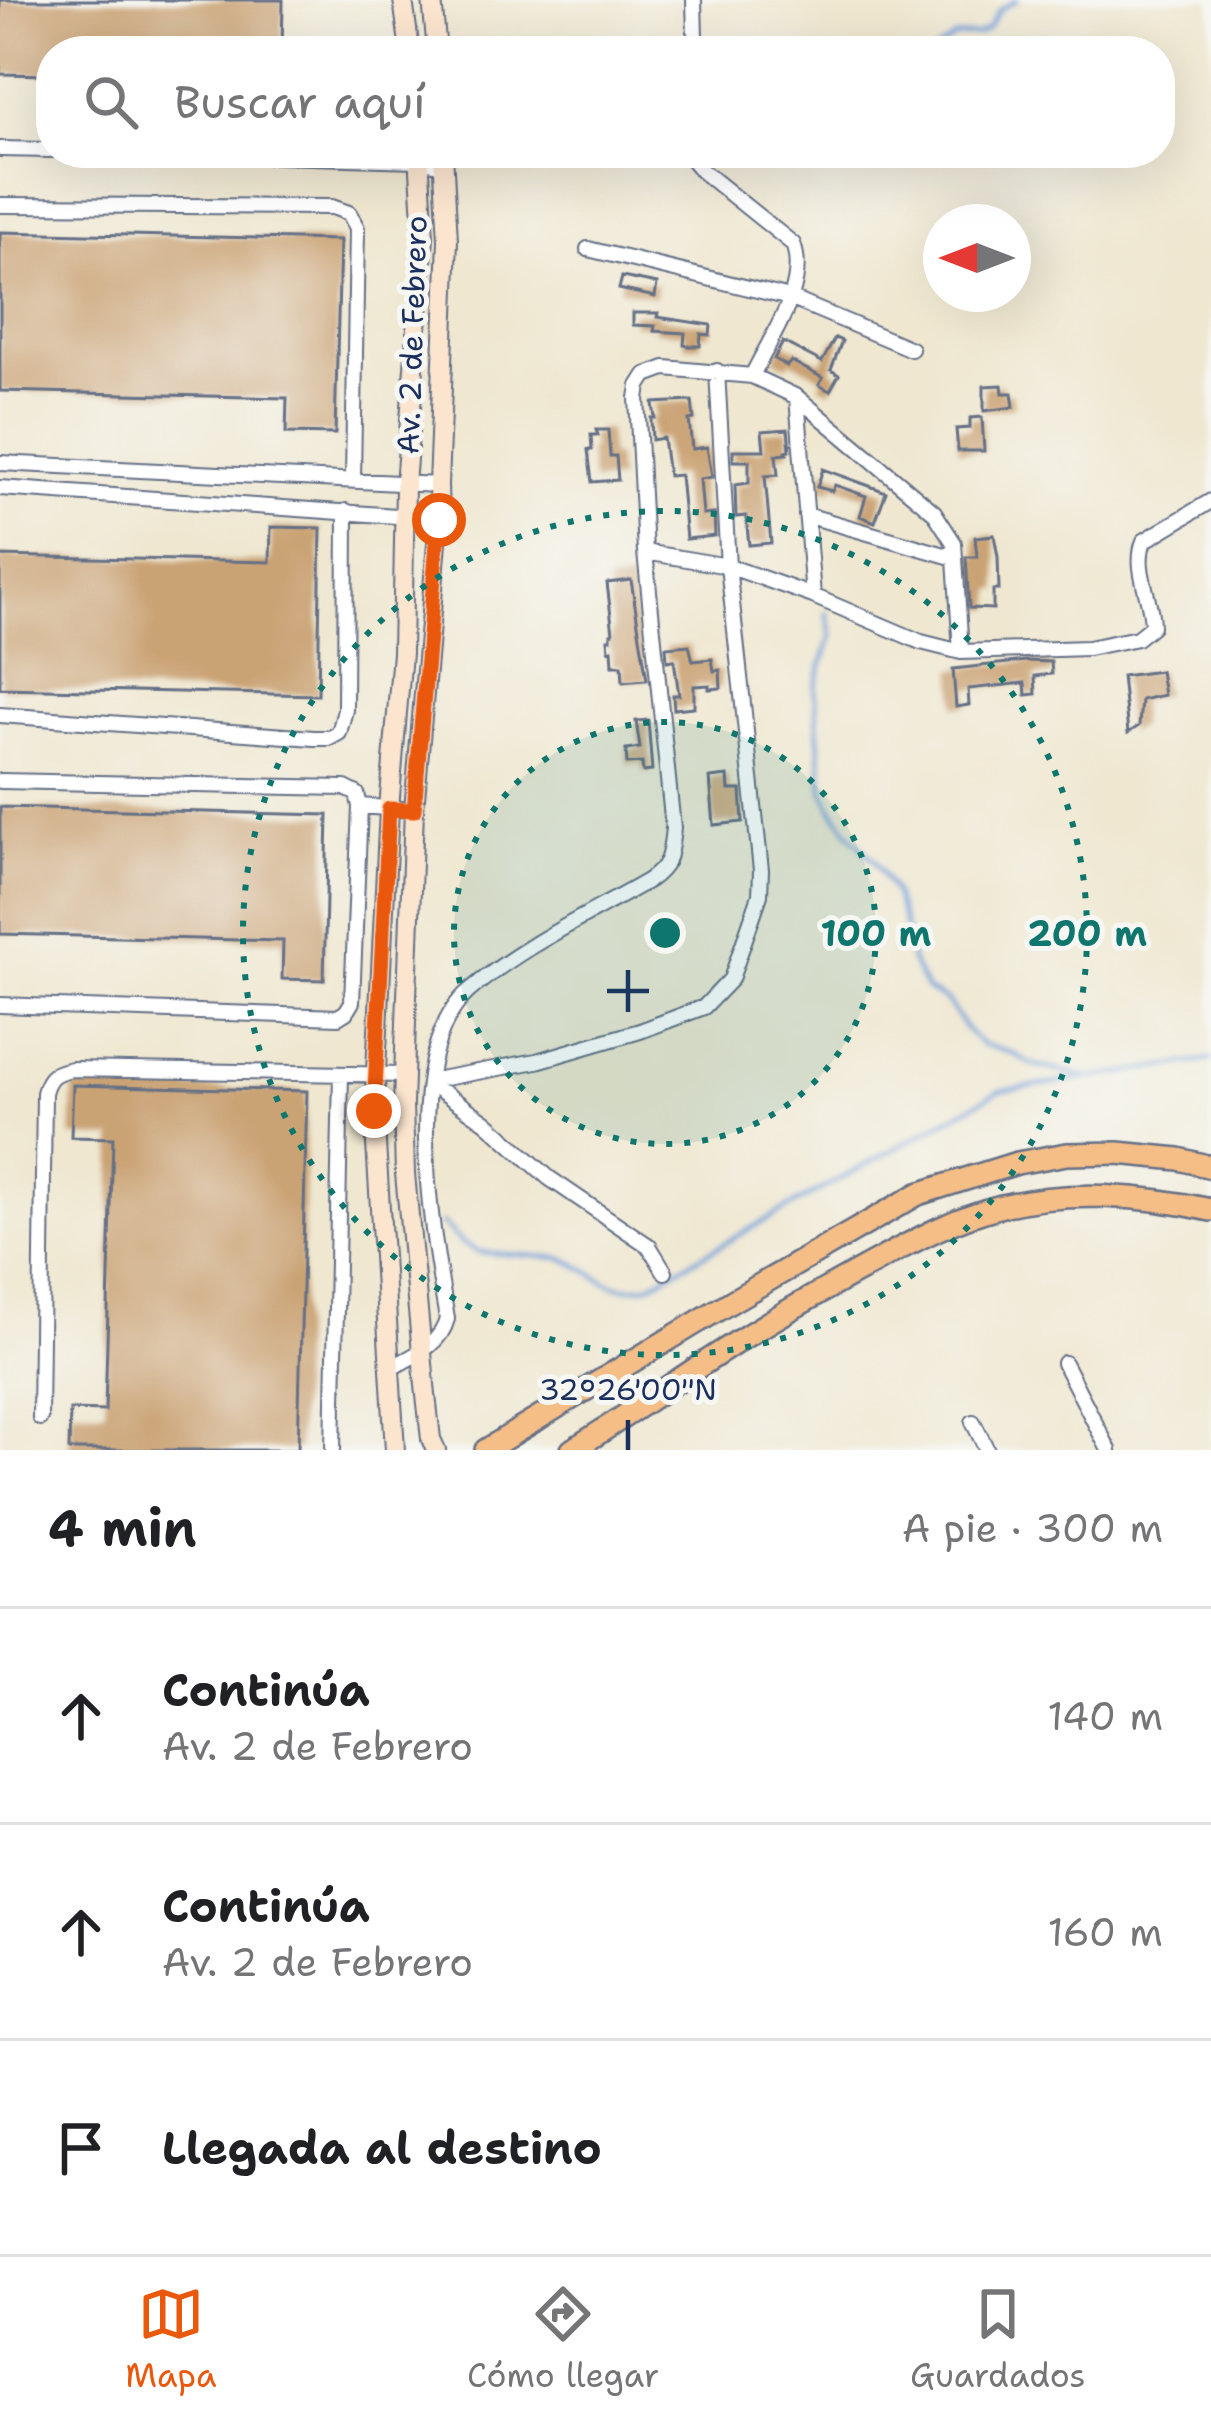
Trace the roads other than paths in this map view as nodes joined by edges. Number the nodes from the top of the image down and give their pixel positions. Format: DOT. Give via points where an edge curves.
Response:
graph roads {
  1 [pos="403,0"];
  2 [pos="432,0"];
  3 [pos="694,0"];
  4 [pos="408,36"];
  5 [pos="436,36"];
  6 [pos="695,36"];
  7 [pos="0,149"];
  8 [pos="36,150"];
  9 [pos="420,168"];
  10 [pos="444,168"];
  11 [pos="700,168"];
  12 [pos="0,205"];
  13 [pos="588,249"];
  14 [pos="790,298"];
  15 [pos="911,349"];
  16 [pos="717,370"];
  17 [pos="752,376"];
  18 [pos="797,397"];
  19 [pos="0,463"];
  20 [pos="353,479"];
  21 [pos="405,485"];
  22 [pos="438,485"];
  23 [pos="0,488"];
  24 [pos="1211,500"];
  25 [pos="346,511"];
  26 [pos="806,515"];
  27 [pos="405,517"];
  28 [pos="439,520"];
  29 [pos="645,552"];
  30 [pos="956,557"];
  31 [pos="728,566"];
  32 [pos="813,596"];
  33 [pos="961,652"];
  34 [pos="0,715"];
  35 [pos="0,781"];
  36 [pos="360,806"];
  37 [pos="389,809"];
  38 [pos="414,810"];
  39 [pos="0,1005"];
  40 [pos="341,1074"];
  41 [pos="404,1075"];
  42 [pos="375,1076"];
  43 [pos="1211,1167"];
  44 [pos="1211,1210"];
  45 [pos="665,1272"];
  46 [pos="422,1351"];
  47 [pos="1064,1363"];
  48 [pos="392,1368"];
  49 [pos="40,1418"];
  50 [pos="973,1422"];
  51 [pos="333,1450"];
  52 [pos="395,1450"];
  53 [pos="436,1450"];
  54 [pos="486,1450"];
  55 [pos="572,1450"];
  56 [pos="987,1450"];
  57 [pos="1108,1450"];
  1 -- 4 [label="main road"];
  2 -- 5 [label="main road"];
  3 -- 6 [label="street"];
  7 -- 8 [label="street"];
  9 -- 21 [label="main road, Av. 2 de Febrero" via="424,237"];
  10 -- 22 [label="main road, Av. 2 de Febrero"];
  11 -- 14 [label="street" via="794,244 799,270"];
  12 -- 20 [label="street" via="332,206 349,213 357,228"];
  13 -- 14 [label="street"];
  14 -- 15 [label="street"];
  14 -- 17 [label="street"];
  16 -- 17 [label="street"];
  16 -- 29 [label="street" via="665,368 639,386"];
  16 -- 31 [label="street"];
  17 -- 18 [label="street"];
  18 -- 26 [label="street"];
  18 -- 30 [label="street" via="934,512"];
  19 -- 20 [label="street"];
  20 -- 21 [label="street"];
  21 -- 22 [label="street"];
  21 -- 27 [label="main road, Av. 2 de Febrero"];
  22 -- 28 [label="main road, Av. 2 de Febrero"];
  23 -- 25 [label="street"];
  24 -- 33 [label="street" via="1144,542 1140,566 1152,626 1137,638 1088,648"];
  25 -- 27 [label="street"];
  25 -- 34 [label="street" via="339,733 314,738"];
  26 -- 30 [label="street"];
  26 -- 32 [label="street"];
  27 -- 28 [label="street"];
  27 -- 37 [label="main road, Av. 2 de Febrero"];
  28 -- 38 [label="main road, Av. 2 de Febrero"];
  29 -- 31 [label="street"];
  29 -- 46 [label="street" via="670,855 649,880 466,994 446,1024 427,1077 426,1138 447,1319 443,1335"];
  30 -- 33 [label="street"];
  31 -- 32 [label="street"];
  31 -- 45 [label="street" via="761,870 731,979 704,1007 640,1031 434,1083 549,1178 649,1246"];
  32 -- 33 [label="street"];
  35 -- 36 [label="street" via="345,788"];
  36 -- 37 [label="street"];
  36 -- 39 [label="street" via="352,1002 338,1017"];
  37 -- 38 [label="street"];
  37 -- 42 [label="main road, Av. 2 de Febrero"];
  38 -- 41 [label="main road, Av. 2 de Febrero"];
  40 -- 42 [label="street"];
  40 -- 49 [label="street" via="72,1069 47,1080"];
  40 -- 51 [label="street"];
  41 -- 42 [label="street"];
  41 -- 46 [label="main road, Av. 2 de Febrero"];
  42 -- 48 [label="main road, Av. 2 de Febrero"];
  43 -- 54 [label="main road" via="1067,1154 918,1194"];
  44 -- 55 [label="main road" via="1050,1198 946,1223 726,1348"];
  46 -- 48 [label="street"];
  46 -- 53 [label="main road, Av. 2 de Febrero"];
  47 -- 57 [label="street"];
  48 -- 52 [label="main road, Av. 2 de Febrero"];
  50 -- 56 [label="street"];
}
